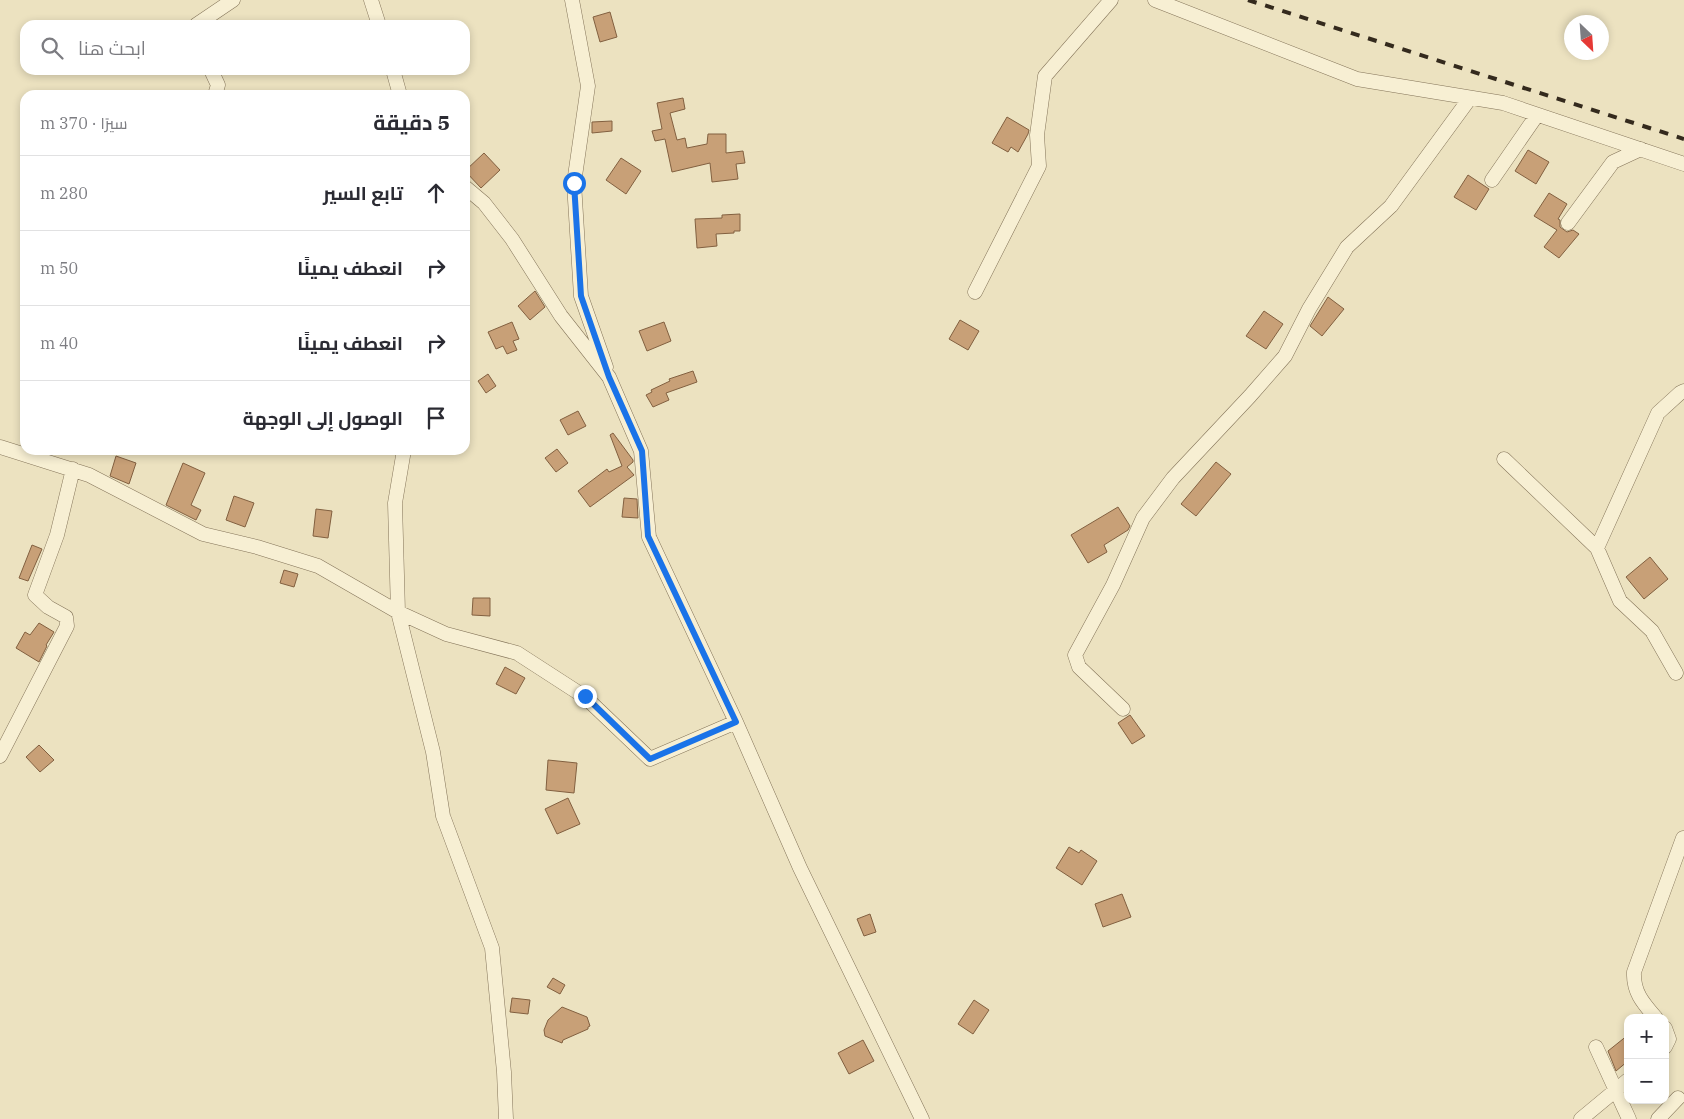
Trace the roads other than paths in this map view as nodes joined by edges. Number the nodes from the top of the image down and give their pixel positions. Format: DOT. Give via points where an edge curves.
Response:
graph roads {
  1 [pos="233,0"];
  2 [pos="371,0"];
  3 [pos="572,0"];
  4 [pos="1111,0"];
  5 [pos="1155,0"];
  6 [pos="203,20"];
  7 [pos="377,20"];
  8 [pos="213,75"];
  9 [pos="394,75"];
  10 [pos="216,90"];
  11 [pos="399,90"];
  12 [pos="1470,98"];
  13 [pos="1537,115"];
  14 [pos="1641,150"];
  15 [pos="1684,164"];
  16 [pos="1492,180"];
  17 [pos="470,191"];
  18 [pos="1568,223"];
  19 [pos="975,292"];
  20 [pos="609,377"];
  21 [pos="1684,391"];
  22 [pos="0,447"];
  23 [pos="20,453"];
  24 [pos="27,455"];
  25 [pos="403,455"];
  26 [pos="1504,459"];
  27 [pos="73,469"];
  28 [pos="1597,548"];
  29 [pos="398,612"];
  30 [pos="1676,673"];
  31 [pos="1123,709"];
  32 [pos="736,722"];
  33 [pos="0,756"];
  34 [pos="1683,838"];
  35 [pos="1653,1014"];
  36 [pos="1596,1047"];
  37 [pos="1624,1083"];
  38 [pos="1616,1090"];
  39 [pos="1678,1098"];
  40 [pos="506,1119"];
  41 [pos="922,1119"];
  42 [pos="1581,1119"];
  43 [pos="1629,1119"];
  44 [pos="1658,1119"];
  1 -- 6 [label="street"];
  2 -- 7 [label="street"];
  3 -- 20 [label="street" via="588,86 574,183 581,296"];
  4 -- 19 [label="street" via="1045,76 1036,135 1039,166"];
  5 -- 12 [label="street" via="1357,79"];
  8 -- 10 [label="street" via="218,85"];
  9 -- 11 [label="street"];
  12 -- 13 [label="street" via="1504,103"];
  12 -- 31 [label="street" via="1392,206 1348,247 1309,309 1285,356 1173,478 1143,518 1113,585 1075,655 1079,667"];
  13 -- 14 [label="street"];
  13 -- 16 [label="street"];
  14 -- 15 [label="street"];
  14 -- 18 [label="street" via="1613,162"];
  17 -- 20 [label="street" via="484,203 512,239 561,316"];
  20 -- 32 [label="street" via="642,451 648,536"];
  21 -- 28 [label="street" via="1658,413"];
  22 -- 23 [label="street"];
  24 -- 27 [label="street"];
  25 -- 29 [label="street" via="396,503"];
  26 -- 28 [label="street"];
  27 -- 29 [label="street" via="203,534 318,566"];
  27 -- 33 [label="street" via="57,535 35,595 66,617 67,626"];
  28 -- 30 [label="street" via="1620,601 1652,631"];
  29 -- 32 [label="street" via="446,634 518,653 585,696 650,759"];
  29 -- 40 [label="street" via="433,752 443,816 492,948"];
  32 -- 41 [label="street" via="800,868"];
  34 -- 35 [label="street" via="1634,972 1638,996"];
  36 -- 38 [label="street"];
  37 -- 38 [label="street"];
  38 -- 42 [label="street"];
  38 -- 43 [label="street"];
  39 -- 44 [label="street"];
}
